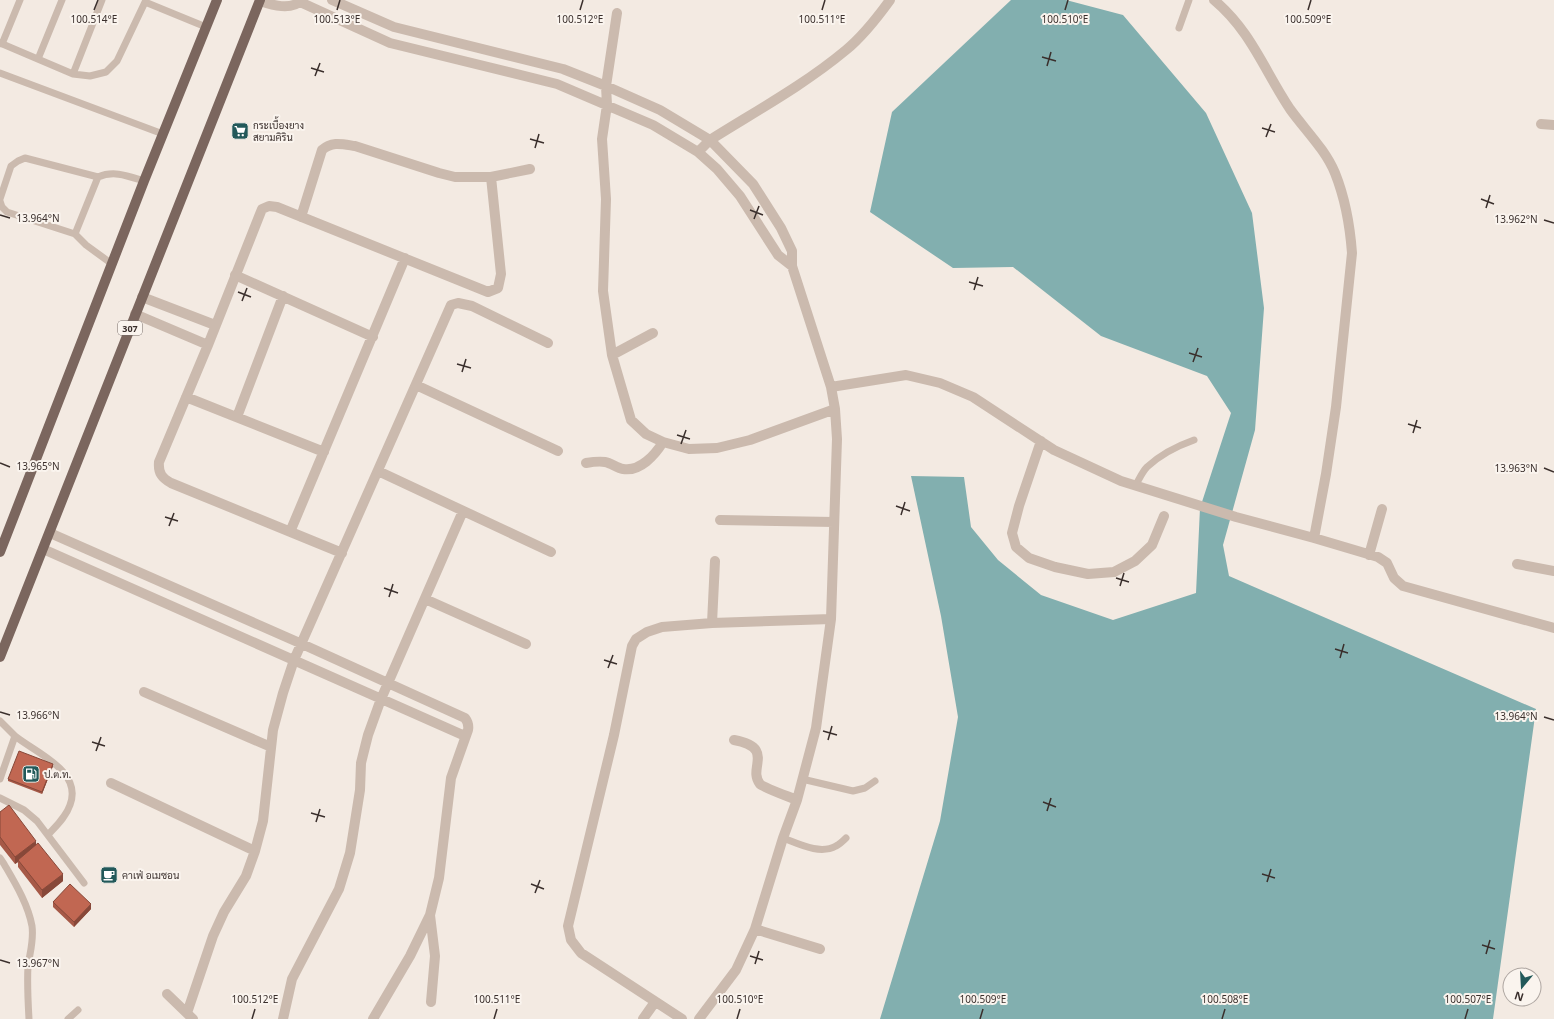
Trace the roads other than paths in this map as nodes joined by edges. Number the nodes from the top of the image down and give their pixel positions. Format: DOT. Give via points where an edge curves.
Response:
graph roads {
  1 [pos="20,0"];
  2 [pos="62,0"];
  3 [pos="102,0"];
  4 [pos="218,0"];
  5 [pos="260,0"];
  6 [pos="332,0"];
  7 [pos="890,0"];
  8 [pos="1189,0"];
  9 [pos="1214,0"];
  10 [pos="146,1"];
  11 [pos="301,1"];
  12 [pos="617,13"];
  13 [pos="206,27"];
  14 [pos="1179,28"];
  15 [pos="1,43"];
  16 [pos="38,59"];
  17 [pos="0,72"];
  18 [pos="73,74"];
  19 [pos="606,86"];
  20 [pos="607,105"];
  21 [pos="1541,124"];
  22 [pos="1554,125"];
  23 [pos="163,134"];
  24 [pos="710,140"];
  25 [pos="698,152"];
  26 [pos="530,169"];
  27 [pos="98,177"];
  28 [pos="490,177"];
  29 [pos="144,181"];
  30 [pos="0,200"];
  31 [pos="301,217"];
  32 [pos="75,234"];
  33 [pos="405,258"];
  34 [pos="112,264"];
  35 [pos="792,266"];
  36 [pos="235,275"];
  37 [pos="283,296"];
  38 [pos="142,297"];
  39 [pos="135,314"];
  40 [pos="215,325"];
  41 [pos="653,333"];
  42 [pos="373,337"];
  43 [pos="548,343"];
  44 [pos="208,345"];
  45 [pos="612,355"];
  46 [pos="416,385"];
  47 [pos="831,387"];
  48 [pos="186,397"];
  49 [pos="835,409"];
  50 [pos="237,417"];
  51 [pos="1194,440"];
  52 [pos="1041,441"];
  53 [pos="663,442"];
  54 [pos="558,451"];
  55 [pos="324,452"];
  56 [pos="586,463"];
  57 [pos="378,471"];
  58 [pos="1135,486"];
  59 [pos="1382,509"];
  60 [pos="463,511"];
  61 [pos="1164,516"];
  62 [pos="720,520"];
  63 [pos="834,522"];
  64 [pos="290,532"];
  65 [pos="50,533"];
  66 [pos="1314,538"];
  67 [pos="43,548"];
  68 [pos="0,552"];
  69 [pos="551,552"];
  70 [pos="342,553"];
  71 [pos="1370,555"];
  72 [pos="715,561"];
  73 [pos="1517,564"];
  74 [pos="1554,571"];
  75 [pos="425,599"];
  76 [pos="832,619"];
  77 [pos="712,623"];
  78 [pos="1554,628"];
  79 [pos="302,644"];
  80 [pos="526,644"];
  81 [pos="0,657"];
  82 [pos="294,660"];
  83 [pos="388,684"];
  84 [pos="144,692"];
  85 [pos="381,698"];
  86 [pos="0,721"];
  87 [pos="15,736"];
  88 [pos="465,736"];
  89 [pos="734,740"];
  90 [pos="271,747"];
  91 [pos="0,779"];
  92 [pos="802,779"];
  93 [pos="875,781"];
  94 [pos="111,783"];
  95 [pos="0,798"];
  96 [pos="797,800"];
  97 [pos="48,835"];
  98 [pos="783,838"];
  99 [pos="846,838"];
  100 [pos="255,851"];
  101 [pos="0,858"];
  102 [pos="84,883"];
  103 [pos="430,915"];
  104 [pos="755,929"];
  105 [pos="820,949"];
  106 [pos="167,994"];
  107 [pos="432,1002"];
  108 [pos="656,1002"];
  109 [pos="78,1010"];
  110 [pos="190,1016"];
  111 [pos="29,1019"];
  112 [pos="68,1019"];
  113 [pos="283,1019"];
  114 [pos="373,1019"];
  115 [pos="643,1019"];
  116 [pos="682,1019"];
  117 [pos="699,1019"];
  1 -- 15 [label="lane"];
  2 -- 16 [label="lane"];
  3 -- 18 [label="lane"];
  4 -- 13 [label="main road"];
  5 -- 11 [label="street" via="277,6 293,5"];
  5 -- 38 [label="main road, 307"];
  6 -- 19 [label="street" via="394,27 563,69"];
  7 -- 24 [label="street" via="874,22 847,50 819,71"];
  8 -- 14 [label="lane"];
  9 -- 66 [label="street" via="1229,12 1248,37 1290,108 1327,157 1342,189 1351,233 1352,253 1336,407"];
  10 -- 13 [label="lane"];
  10 -- 18 [label="lane" via="118,61 106,72 90,76"];
  11 -- 20 [label="street" via="390,43 557,84"];
  12 -- 19 [label="street"];
  13 -- 23 [label="main road"];
  15 -- 16 [label="lane"];
  16 -- 18 [label="lane"];
  17 -- 23 [label="lane"];
  19 -- 20 [label="street"];
  19 -- 24 [label="street" via="660,110"];
  20 -- 25 [label="street" via="652,125"];
  20 -- 45 [label="street" via="602,139 606,199 603,292"];
  21 -- 22 [label="street"];
  23 -- 29 [label="main road"];
  24 -- 25 [label="street"];
  24 -- 35 [label="street" via="760,195 792,251"];
  25 -- 35 [label="street" via="717,169 740,196 778,255"];
  26 -- 28 [label="street"];
  27 -- 29 [label="lane" via="106,173 116,173"];
  27 -- 30 [label="lane" via="25,158 12,166"];
  27 -- 32 [label="lane"];
  28 -- 31 [label="street" via="455,177 355,146 328,144 322,150"];
  28 -- 33 [label="street" via="501,274 498,288 488,292"];
  29 -- 34 [label="main road"];
  30 -- 32 [label="lane" via="7,212"];
  31 -- 33 [label="street"];
  31 -- 36 [label="street" via="277,207 262,208"];
  32 -- 34 [label="lane"];
  33 -- 42 [label="street"];
  34 -- 68 [label="main road"];
  35 -- 47 [label="street"];
  36 -- 37 [label="street"];
  36 -- 40 [label="street"];
  37 -- 42 [label="street"];
  37 -- 50 [label="street"];
  38 -- 39 [label="main road, 307"];
  38 -- 40 [label="street"];
  39 -- 44 [label="street"];
  39 -- 65 [label="main road, 307"];
  40 -- 44 [label="street"];
  41 -- 45 [label="street"];
  42 -- 55 [label="street"];
  43 -- 46 [label="street" via="472,306 458,303 451,305"];
  44 -- 48 [label="street"];
  45 -- 53 [label="street" via="631,420 646,434"];
  46 -- 54 [label="street"];
  46 -- 57 [label="street"];
  47 -- 49 [label="street"];
  47 -- 52 [label="street" via="906,375 940,383 973,397"];
  48 -- 50 [label="street"];
  48 -- 64 [label="street" via="159,462 159,473 171,484"];
  49 -- 53 [label="street" via="750,440 717,448 688,449"];
  49 -- 63 [label="street" via="837,439"];
  50 -- 55 [label="street"];
  51 -- 58 [label="lane" via="1178,445 1146,468"];
  52 -- 58 [label="street" via="1120,482"];
  52 -- 61 [label="street" via="1012,533 1016,547 1029,558 1088,574 1114,572 1135,561 1152,545"];
  53 -- 56 [label="street" via="646,462 632,468 623,469 606,462"];
  55 -- 64 [label="street"];
  57 -- 60 [label="street"];
  57 -- 70 [label="street"];
  58 -- 66 [label="street"];
  59 -- 71 [label="street"];
  60 -- 69 [label="street"];
  60 -- 75 [label="street"];
  62 -- 63 [label="street"];
  63 -- 76 [label="street"];
  64 -- 70 [label="street"];
  65 -- 67 [label="main road, 307"];
  65 -- 79 [label="street"];
  66 -- 71 [label="street"];
  67 -- 81 [label="main road, 307"];
  67 -- 82 [label="street"];
  70 -- 79 [label="street"];
  71 -- 78 [label="street" via="1386,563 1394,578 1403,586"];
  72 -- 77 [label="street"];
  73 -- 74 [label="street"];
  75 -- 80 [label="street"];
  75 -- 83 [label="street"];
  76 -- 77 [label="street"];
  76 -- 92 [label="street" via="816,728"];
  77 -- 108 [label="street" via="662,627 647,632 636,639 632,646 614,735 568,926 571,940 581,953"];
  79 -- 82 [label="street"];
  79 -- 83 [label="street"];
  82 -- 85 [label="street"];
  82 -- 90 [label="street" via="273,730"];
  83 -- 85 [label="street"];
  83 -- 88 [label="street" via="465,718 469,725"];
  84 -- 90 [label="street"];
  85 -- 88 [label="street"];
  85 -- 113 [label="street" via="362,763 350,853 344,875 292,979"];
  86 -- 87 [label="lane"];
  87 -- 91 [label="lane"];
  87 -- 97 [label="lane" via="62,770 70,782 73,793 70,805 65,816"];
  88 -- 103 [label="street" via="451,778 439,878"];
  89 -- 96 [label="street" via="754,747 758,761 756,777 761,785"];
  90 -- 100 [label="street" via="263,821"];
  92 -- 93 [label="lane" via="853,791 865,788"];
  92 -- 96 [label="street"];
  94 -- 100 [label="street"];
  95 -- 97 [label="lane" via="24,810"];
  96 -- 98 [label="street"];
  97 -- 102 [label="lane"];
  98 -- 99 [label="lane" via="822,850 835,847"];
  98 -- 104 [label="street"];
  100 -- 110 [label="street" via="246,876 213,936"];
  101 -- 111 [label="lane" via="25,903 32,926 33,943 28,966"];
  103 -- 107 [label="street" via="435,956"];
  103 -- 114 [label="street" via="410,956"];
  104 -- 105 [label="street"];
  104 -- 117 [label="street" via="736,970"];
  106 -- 110 [label="street"];
  108 -- 115 [label="street"];
  108 -- 116 [label="street"];
  109 -- 112 [label="lane"];
}
